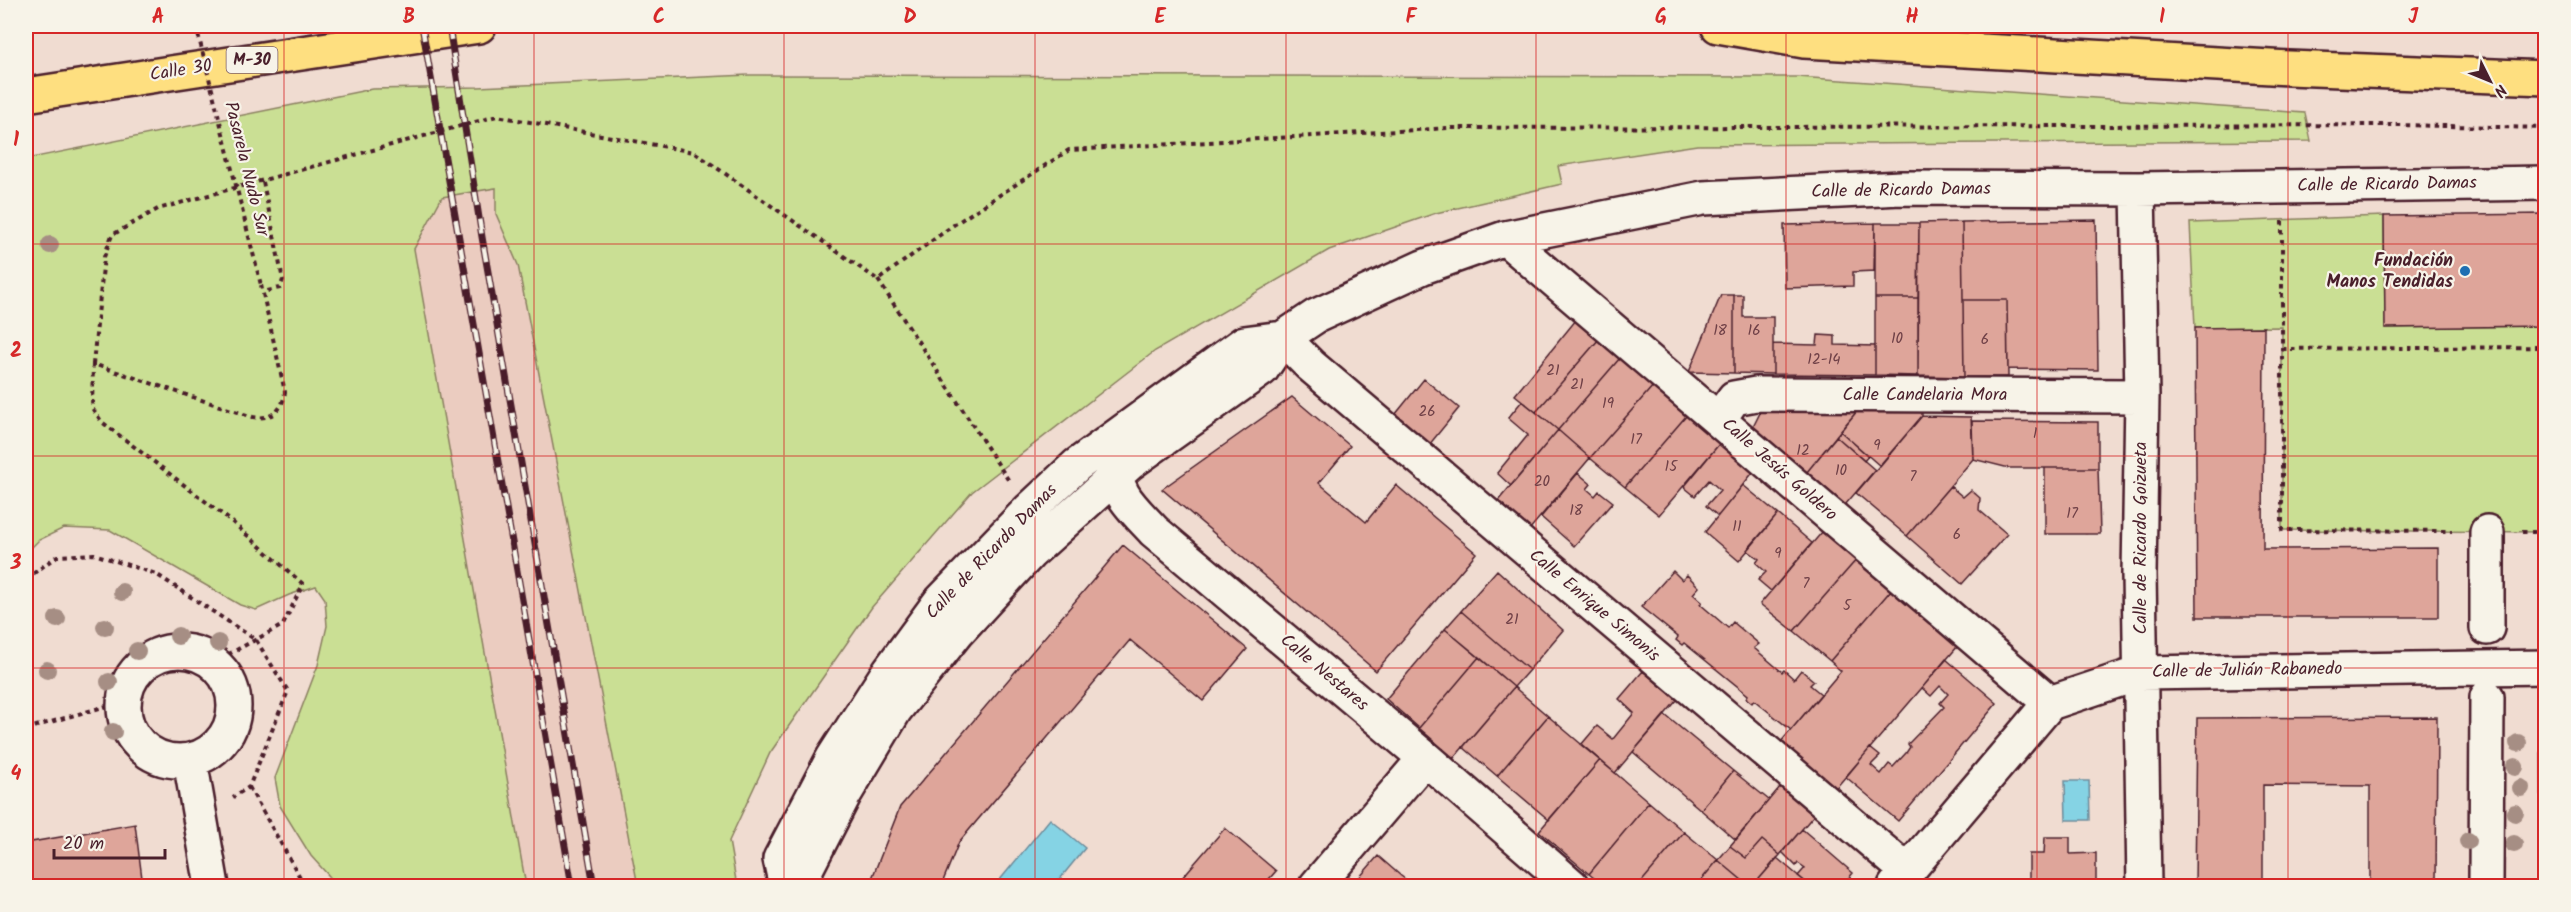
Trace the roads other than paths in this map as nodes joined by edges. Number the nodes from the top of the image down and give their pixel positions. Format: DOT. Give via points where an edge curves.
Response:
graph roads {
  1 [pos="479,26"];
  2 [pos="1718,26"];
  3 [pos="2546,78"];
  4 [pos="26,95"];
  5 [pos="2546,183"];
  6 [pos="2138,189"];
  7 [pos="1505,238"];
  8 [pos="1283,338"];
  9 [pos="2142,396"];
  10 [pos="1719,419"];
  11 [pos="1113,438"];
  12 [pos="1115,477"];
  13 [pos="2487,532"];
  14 [pos="2487,628"];
  15 [pos="2546,668"];
  16 [pos="2140,673"];
  17 [pos="2487,698"];
  18 [pos="2050,703"];
  19 [pos="1425,758"];
  20 [pos="190,760"];
  21 [pos="1902,879"];
  22 [pos="212,886"];
  23 [pos="788,886"];
  24 [pos="1316,886"];
  25 [pos="1572,886"];
  26 [pos="2144,886"];
  27 [pos="2486,886"];
  1 -- 4 [label="highway, Calle 30 / M-30"];
  2 -- 3 [label="highway" via="1815,42"];
  5 -- 6 [label="street, Calle de Ricardo Damas"];
  6 -- 7 [label="street, Calle de Ricardo Damas" via="1901,188 1703,198"];
  6 -- 9 [label="street, Calle de Ricardo Goizueta"];
  7 -- 8 [label="street, Calle de Ricardo Damas" via="1422,267 1316,316"];
  7 -- 10 [label="street, Calle Jesús Goldero"];
  8 -- 11 [label="street, Calle de Ricardo Damas" via="1244,343"];
  8 -- 12 [label="street, Calle de Ricardo Damas" via="1262,369"];
  8 -- 21 [label="street, Calle Enrique Simonis"];
  9 -- 10 [label="street, Calle Candelaria Mora" via="1756,394 1734,398"];
  9 -- 16 [label="street, Calle de Ricardo Goizueta"];
  10 -- 18 [label="street, Calle Jesús Goldero"];
  11 -- 12 [label="street, Calle Nestares"];
  11 -- 23 [label="street, Calle de Ricardo Damas" via="1030,509 939,603 889,671 833,758 780,859"];
  12 -- 19 [label="street, Calle Nestares" via="1124,498 1154,531"];
  12 -- 23 [label="street, Calle de Ricardo Damas" via="1029,554 958,632 895,710 844,795 805,872"];
  13 -- 14 [label="street"];
  15 -- 16 [label="street, Calle de Julián Rabanedo"];
  16 -- 18 [label="street, Calle de Julián Rabanedo"];
  16 -- 26 [label="street, Calle de Ricardo Goizueta"];
  17 -- 27 [label="street"];
  18 -- 21 [label="street"];
  19 -- 24 [label="street"];
  19 -- 25 [label="street, Calle Nestares"];
  20 -- 20 [label="street" via="220,742 230,727 233,692 214,662 198,654 165,652 137,670 128,685 125,718 142,747 157,756"];
  20 -- 22 [label="street"];
}
